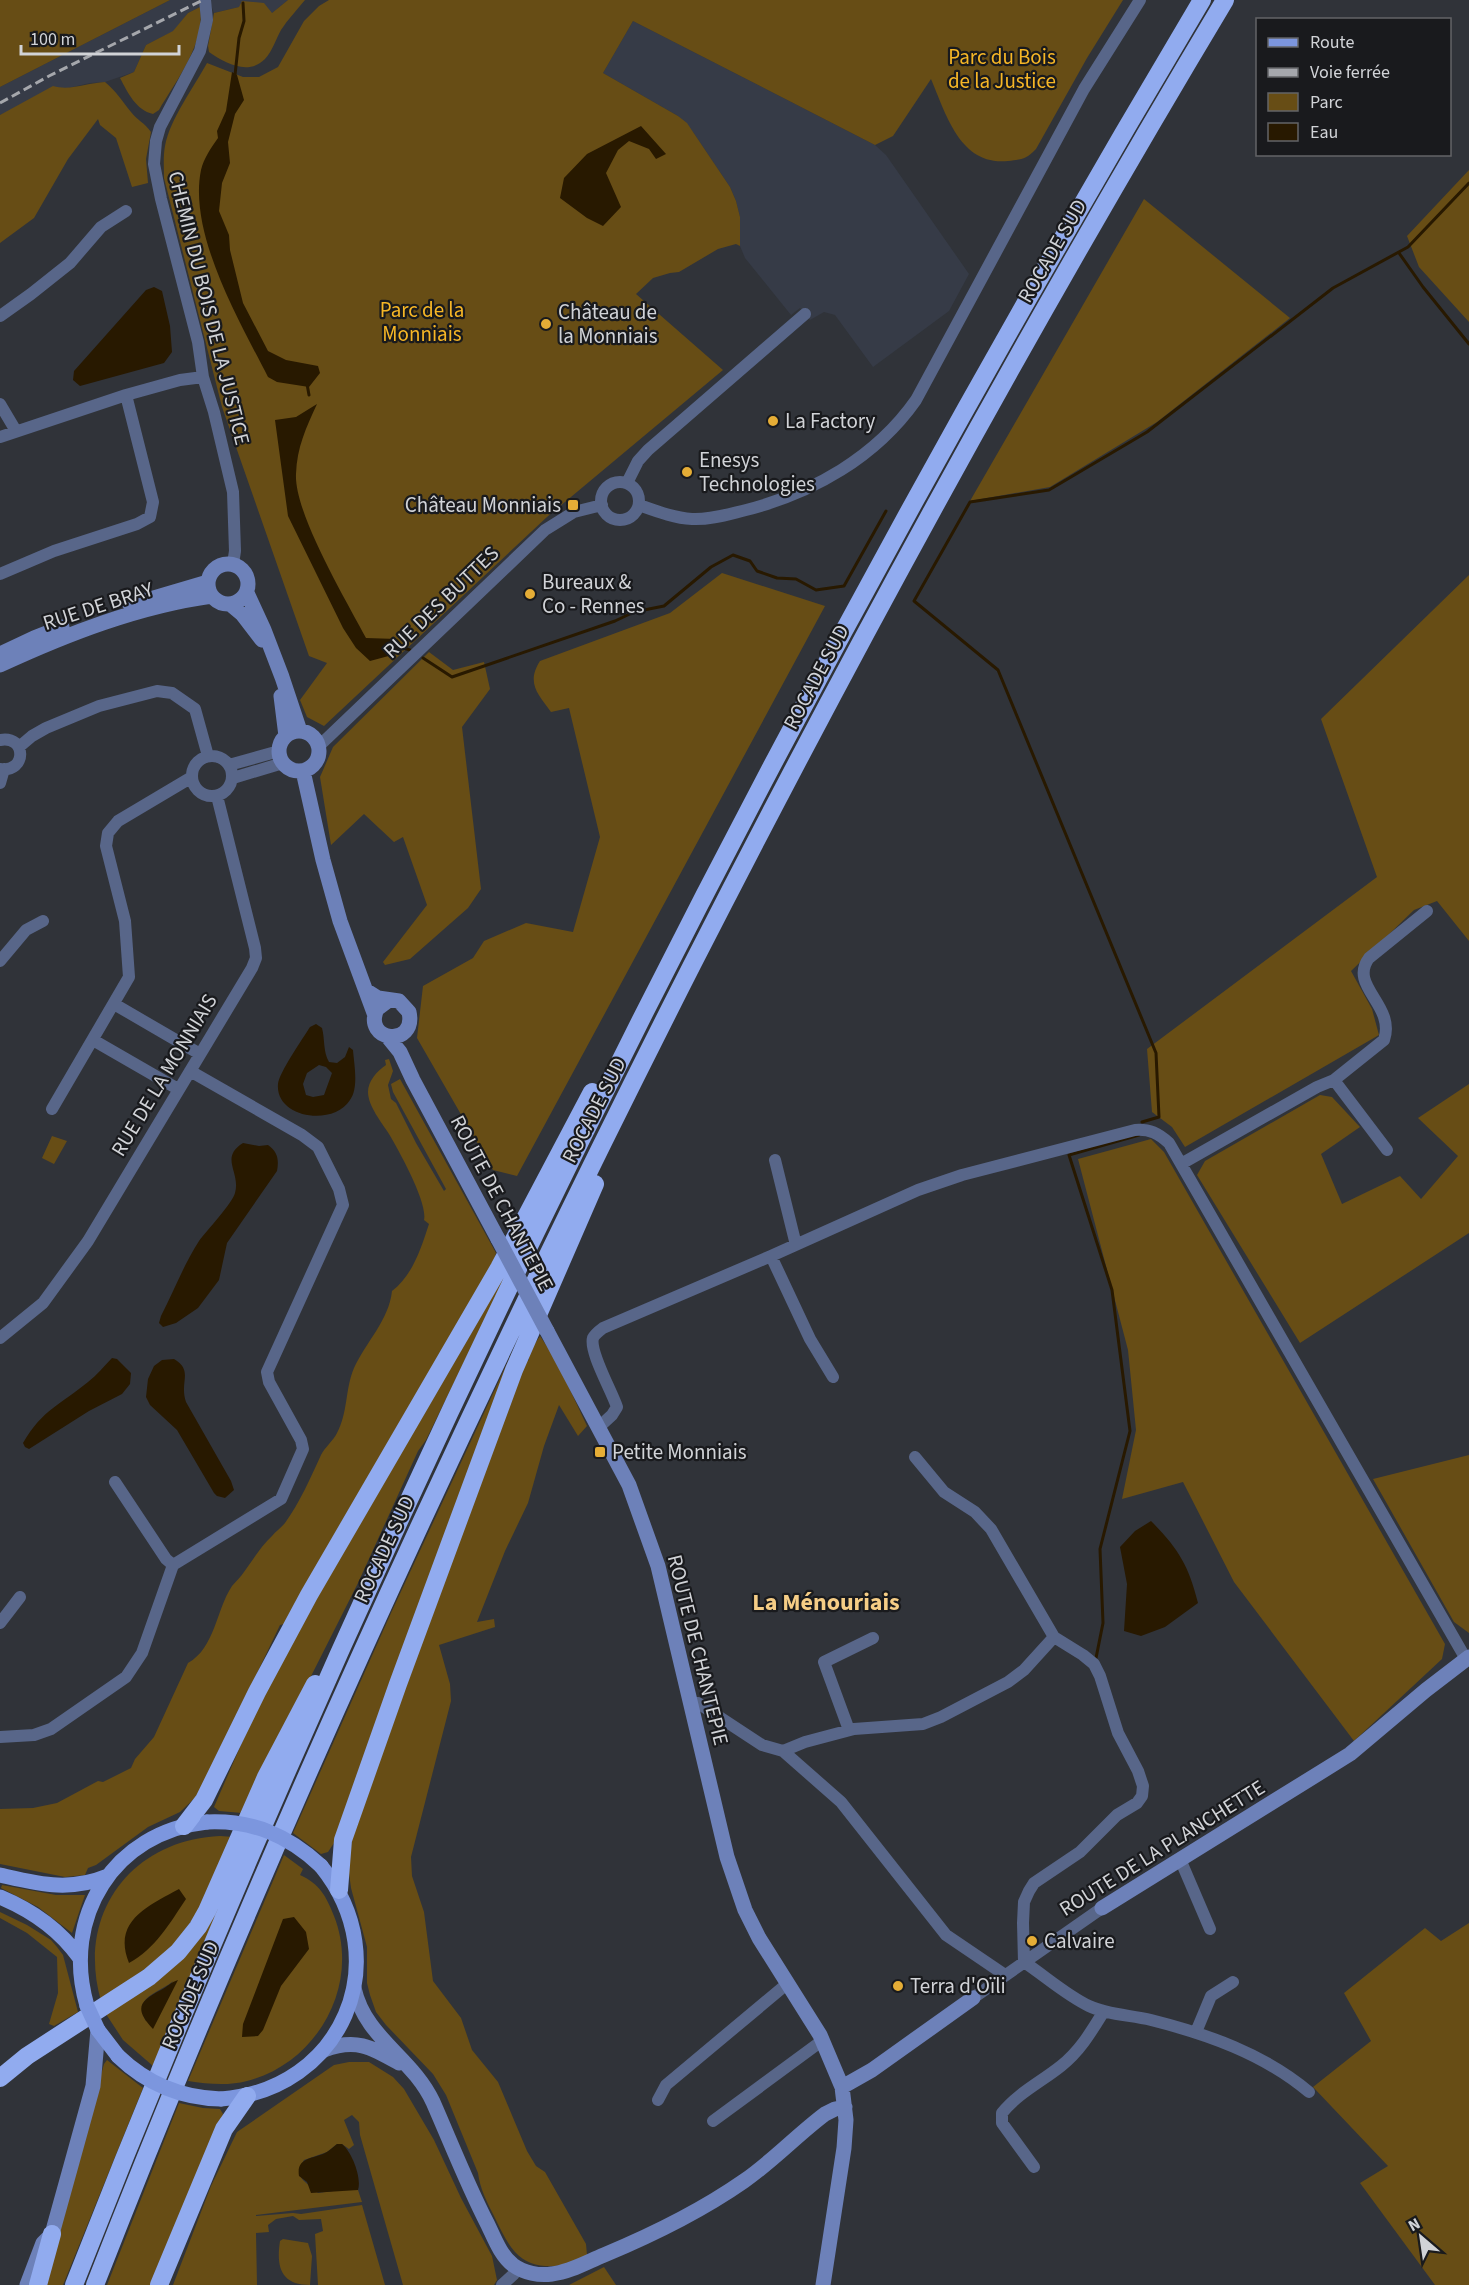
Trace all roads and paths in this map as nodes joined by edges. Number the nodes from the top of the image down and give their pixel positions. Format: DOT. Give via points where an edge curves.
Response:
graph roads {
  1 [pos="205,0"];
  2 [pos="1140,0"];
  3 [pos="1202,0"];
  4 [pos="1225,0"];
  5 [pos="126,211"];
  6 [pos="805,314"];
  7 [pos="0,316"];
  8 [pos="203,377"];
  9 [pos="126,395"];
  10 [pos="0,404"];
  11 [pos="16,431"];
  12 [pos="0,437"];
  13 [pos="627,483"];
  14 [pos="602,505"];
  15 [pos="639,505"];
  16 [pos="233,564"];
  17 [pos="0,574"];
  18 [pos="210,589"];
  19 [pos="247,593"];
  20 [pos="230,604"];
  21 [pos="0,654"];
  22 [pos="0,665"];
  23 [pos="293,733"];
  24 [pos="0,739"];
  25 [pos="319,746"];
  26 [pos="19,747"];
  27 [pos="208,756"];
  28 [pos="281,757"];
  29 [pos="229,765"];
  30 [pos="2,769"];
  31 [pos="303,771"];
  32 [pos="192,777"];
  33 [pos="233,778"];
  34 [pos="0,783"];
  35 [pos="218,796"];
  36 [pos="1427,911"];
  37 [pos="43,921"];
  38 [pos="0,961"];
  39 [pos="367,991"];
  40 [pos="389,1000"];
  41 [pos="114,1004"];
  42 [pos="374,1013"];
  43 [pos="638,1026"];
  44 [pos="404,1032"];
  45 [pos="387,1036"];
  46 [pos="93,1040"];
  47 [pos="400,1052"];
  48 [pos="200,1054"];
  49 [pos="190,1071"];
  50 [pos="1334,1080"];
  51 [pos="631,1086"];
  52 [pos="178,1089"];
  53 [pos="52,1109"];
  54 [pos="1386,1150"];
  55 [pos="775,1161"];
  56 [pos="1181,1164"];
  57 [pos="796,1245"];
  58 [pos="771,1256"];
  59 [pos="0,1338"];
  60 [pos="833,1377"];
  61 [pos="599,1426"];
  62 [pos="915,1457"];
  63 [pos="115,1482"];
  64 [pos="173,1565"];
  65 [pos="20,1597"];
  66 [pos="0,1623"];
  67 [pos="1054,1637"];
  68 [pos="873,1638"];
  69 [pos="343,1647"];
  70 [pos="1467,1658"];
  71 [pos="691,1704"];
  72 [pos="849,1730"];
  73 [pos="0,1737"];
  74 [pos="783,1751"];
  75 [pos="184,1826"];
  76 [pos="1180,1859"];
  77 [pos="0,1875"];
  78 [pos="108,1876"];
  79 [pos="339,1890"];
  80 [pos="0,1897"];
  81 [pos="1102,1908"];
  82 [pos="1210,1929"];
  83 [pos="80,1957"];
  84 [pos="1024,1962"];
  85 [pos="1005,1975"];
  86 [pos="1233,1982"];
  87 [pos="788,1983"];
  88 [pos="354,1988"];
  89 [pos="973,1998"];
  90 [pos="1104,2011"];
  91 [pos="98,2030"];
  92 [pos="1196,2032"];
  93 [pos="823,2040"];
  94 [pos="324,2050"];
  95 [pos="412,2070"];
  96 [pos="0,2078"];
  97 [pos="842,2087"];
  98 [pos="1309,2092"];
  99 [pos="247,2096"];
  100 [pos="658,2100"];
  101 [pos="845,2107"];
  102 [pos="713,2121"];
  103 [pos="1034,2167"];
  104 [pos="52,2234"];
  105 [pos="517,2267"];
  106 [pos="27,2285"];
  107 [pos="38,2285"];
  108 [pos="74,2285"];
  109 [pos="95,2285"];
  110 [pos="159,2285"];
  111 [pos="502,2285"];
  112 [pos="823,2285"];
  1 -- 8 [label="street, CHEMIN DU BOIS DE LA JUSTICE" via="207,20 200,51 160,127 154,164"];
  2 -- 15 [label="street" via="1084,89 900,423 879,443 821,482 765,506 695,519"];
  3 -- 43 [label="highway, ROCADE SUD" via="932,468"];
  4 -- 51 [label="highway, ROCADE SUD" via="1044,308 942,492 797,760"];
  5 -- 7 [label="street" via="101,226 70,263"];
  6 -- 13 [label="street" via="648,450"];
  8 -- 9 [label="street"];
  8 -- 16 [label="street, CHEMIN DU BOIS DE LA JUSTICE" via="233,492"];
  9 -- 11 [label="street"];
  9 -- 17 [label="street" via="153,502 150,517"];
  10 -- 11 [label="street"];
  11 -- 12 [label="street"];
  13 -- 14 [label="street" via="615,482 606,488"];
  13 -- 15 [label="street" via="638,494"];
  14 -- 15 [label="street" via="607,515 617,520 633,514"];
  14 -- 25 [label="street, RUE DES BUTTES" via="574,513 545,530"];
  16 -- 18 [label="street" via="214,570"];
  16 -- 19 [label="street" via="247,575"];
  18 -- 20 [label="street" via="223,603"];
  18 -- 21 [label="street, RUE DE BRAY" via="86,619"];
  18 -- 22 [label="street, RUE DE BRAY" via="90,628"];
  19 -- 20 [label="street"];
  19 -- 23 [label="street" via="275,658"];
  20 -- 23 [label="street" via="264,643"];
  23 -- 25 [label="street" via="310,734"];
  23 -- 28 [label="street"];
  24 -- 26 [label="street" via="12,740"];
  25 -- 31 [label="street" via="318,759"];
  26 -- 27 [label="street" via="46,728 99,706 157,691 172,693 195,709"];
  26 -- 30 [label="street" via="19,761"];
  27 -- 29 [label="street" via="221,758"];
  27 -- 32 [label="street" via="196,764"];
  28 -- 29 [label="street"];
  28 -- 31 [label="street" via="292,770"];
  28 -- 33 [label="street"];
  29 -- 33 [label="street"];
  30 -- 34 [label="street"];
  31 -- 39 [label="street" via="322,860"];
  32 -- 35 [label="street" via="197,790 210,797"];
  32 -- 41 [label="street" via="118,821 108,833 106,846 125,921 129,977"];
  33 -- 35 [label="street" via="229,788"];
  35 -- 48 [label="street, RUE DE LA MONNIAIS" via="256,958"];
  36 -- 50 [label="street" via="1363,966 1362,975 1386,1020 1387,1031 1384,1040"];
  37 -- 38 [label="street" via="26,930"];
  39 -- 40 [label="street"];
  39 -- 42 [label="street"];
  40 -- 42 [label="street"];
  40 -- 44 [label="street" via="403,1004 409,1012 410,1023"];
  41 -- 46 [label="street"];
  41 -- 48 [label="street"];
  42 -- 45 [label="street" via="375,1025"];
  43 -- 69 [label="highway, ROCADE SUD"];
  43 -- 75 [label="highway" via="599,1079 500,1268 309,1595 204,1800"];
  44 -- 45 [label="street"];
  44 -- 47 [label="street"];
  45 -- 47 [label="street, ROUTE DE CHANTEPIE"];
  46 -- 52 [label="street"];
  46 -- 53 [label="street"];
  47 -- 61 [label="street, ROUTE DE CHANTEPIE, bridge"];
  48 -- 49 [label="street, RUE DE LA MONNIAIS"];
  49 -- 52 [label="street, RUE DE LA MONNIAIS"];
  49 -- 64 [label="street" via="318,1147 343,1205 267,1372 303,1449 280,1499"];
  50 -- 54 [label="street"];
  50 -- 56 [label="street"];
  51 -- 79 [label="highway" via="627,1114 518,1360 452,1535 348,1822 341,1852"];
  51 -- 109 [label="highway, ROCADE SUD" via="534,1282 352,1674"];
  52 -- 59 [label="street, RUE DE LA MONNIAIS" via="88,1241 43,1303"];
  55 -- 57 [label="street"];
  56 -- 57 [label="street" via="1158,1133 1135,1130 962,1175 918,1190"];
  56 -- 70 [label="street"];
  57 -- 58 [label="street"];
  58 -- 60 [label="street" via="810,1339"];
  58 -- 61 [label="street" via="603,1328 594,1336 594,1355 617,1407"];
  61 -- 71 [label="street, ROUTE DE CHANTEPIE" via="629,1485 658,1566"];
  62 -- 67 [label="street" via="944,1492 975,1512 992,1529"];
  63 -- 64 [label="street"];
  64 -- 73 [label="street" via="142,1653 126,1677 51,1729 34,1735"];
  65 -- 66 [label="street"];
  67 -- 72 [label="street" via="1008,1682 941,1718 923,1724"];
  67 -- 84 [label="street" via="1094,1664 1118,1733 1143,1786 1137,1803 1117,1815 1080,1852 1034,1883 1024,1902"];
  68 -- 72 [label="street" via="824,1662"];
  69 -- 96 [label="highway" via="326,1665 266,1777 215,1895 188,1941 149,1977"];
  69 -- 108 [label="highway, ROCADE SUD" via="164,2060"];
  70 -- 76 [label="street, ROUTE DE LA PLANCHETTE" via="1350,1755"];
  71 -- 74 [label="street" via="698,1703 762,1745"];
  71 -- 87 [label="street, ROUTE DE CHANTEPIE" via="738,1891 756,1931"];
  72 -- 74 [label="street"];
  74 -- 85 [label="street" via="841,1802 946,1935"];
  75 -- 78 [label="main road" via="141,1845"];
  75 -- 79 [label="main road, bridge" via="239,1823 269,1831 296,1845 321,1866"];
  76 -- 81 [label="street, ROUTE DE LA PLANCHETTE"];
  76 -- 82 [label="street"];
  77 -- 78 [label="main road" via="59,1886 82,1885"];
  78 -- 83 [label="main road" via="87,1914"];
  79 -- 88 [label="main road" via="356,1945"];
  80 -- 83 [label="main road" via="45,1922"];
  81 -- 84 [label="street, ROUTE DE LA PLANCHETTE"];
  83 -- 91 [label="main road, bridge" via="81,1982"];
  84 -- 85 [label="street, ROUTE DE LA PLANCHETTE"];
  84 -- 90 [label="street" via="1088,2006"];
  85 -- 89 [label="street, ROUTE DE LA PLANCHETTE"];
  86 -- 92 [label="street" via="1211,1996"];
  87 -- 93 [label="street, ROUTE DE CHANTEPIE"];
  87 -- 100 [label="street" via="666,2085"];
  88 -- 94 [label="main road" via="346,2015"];
  88 -- 95 [label="street" via="361,2013 371,2028"];
  89 -- 97 [label="street, ROUTE DE LA PLANCHETTE"];
  90 -- 92 [label="street"];
  90 -- 103 [label="street" via="1081,2048 1002,2113 1002,2123"];
  91 -- 99 [label="main road, bridge" via="135,2071 165,2088 220,2099"];
  91 -- 104 [label="street" via="93,2086"];
  92 -- 98 [label="street" via="1274,2066"];
  93 -- 97 [label="street, ROUTE DE CHANTEPIE"];
  93 -- 102 [label="street"];
  94 -- 95 [label="street" via="354,2043"];
  94 -- 99 [label="main road" via="289,2079"];
  95 -- 105 [label="street" via="432,2100 498,2246"];
  97 -- 101 [label="street, ROUTE DE CHANTEPIE"];
  99 -- 110 [label="highway" via="224,2129"];
  101 -- 105 [label="street" via="825,2114 731,2190 651,2234 558,2273 533,2274"];
  101 -- 112 [label="street, ROUTE DE CHANTEPIE" via="844,2148"];
  104 -- 106 [label="street" via="43,2243"];
  104 -- 107 [label="highway"];
  105 -- 111 [label="street"];
}
